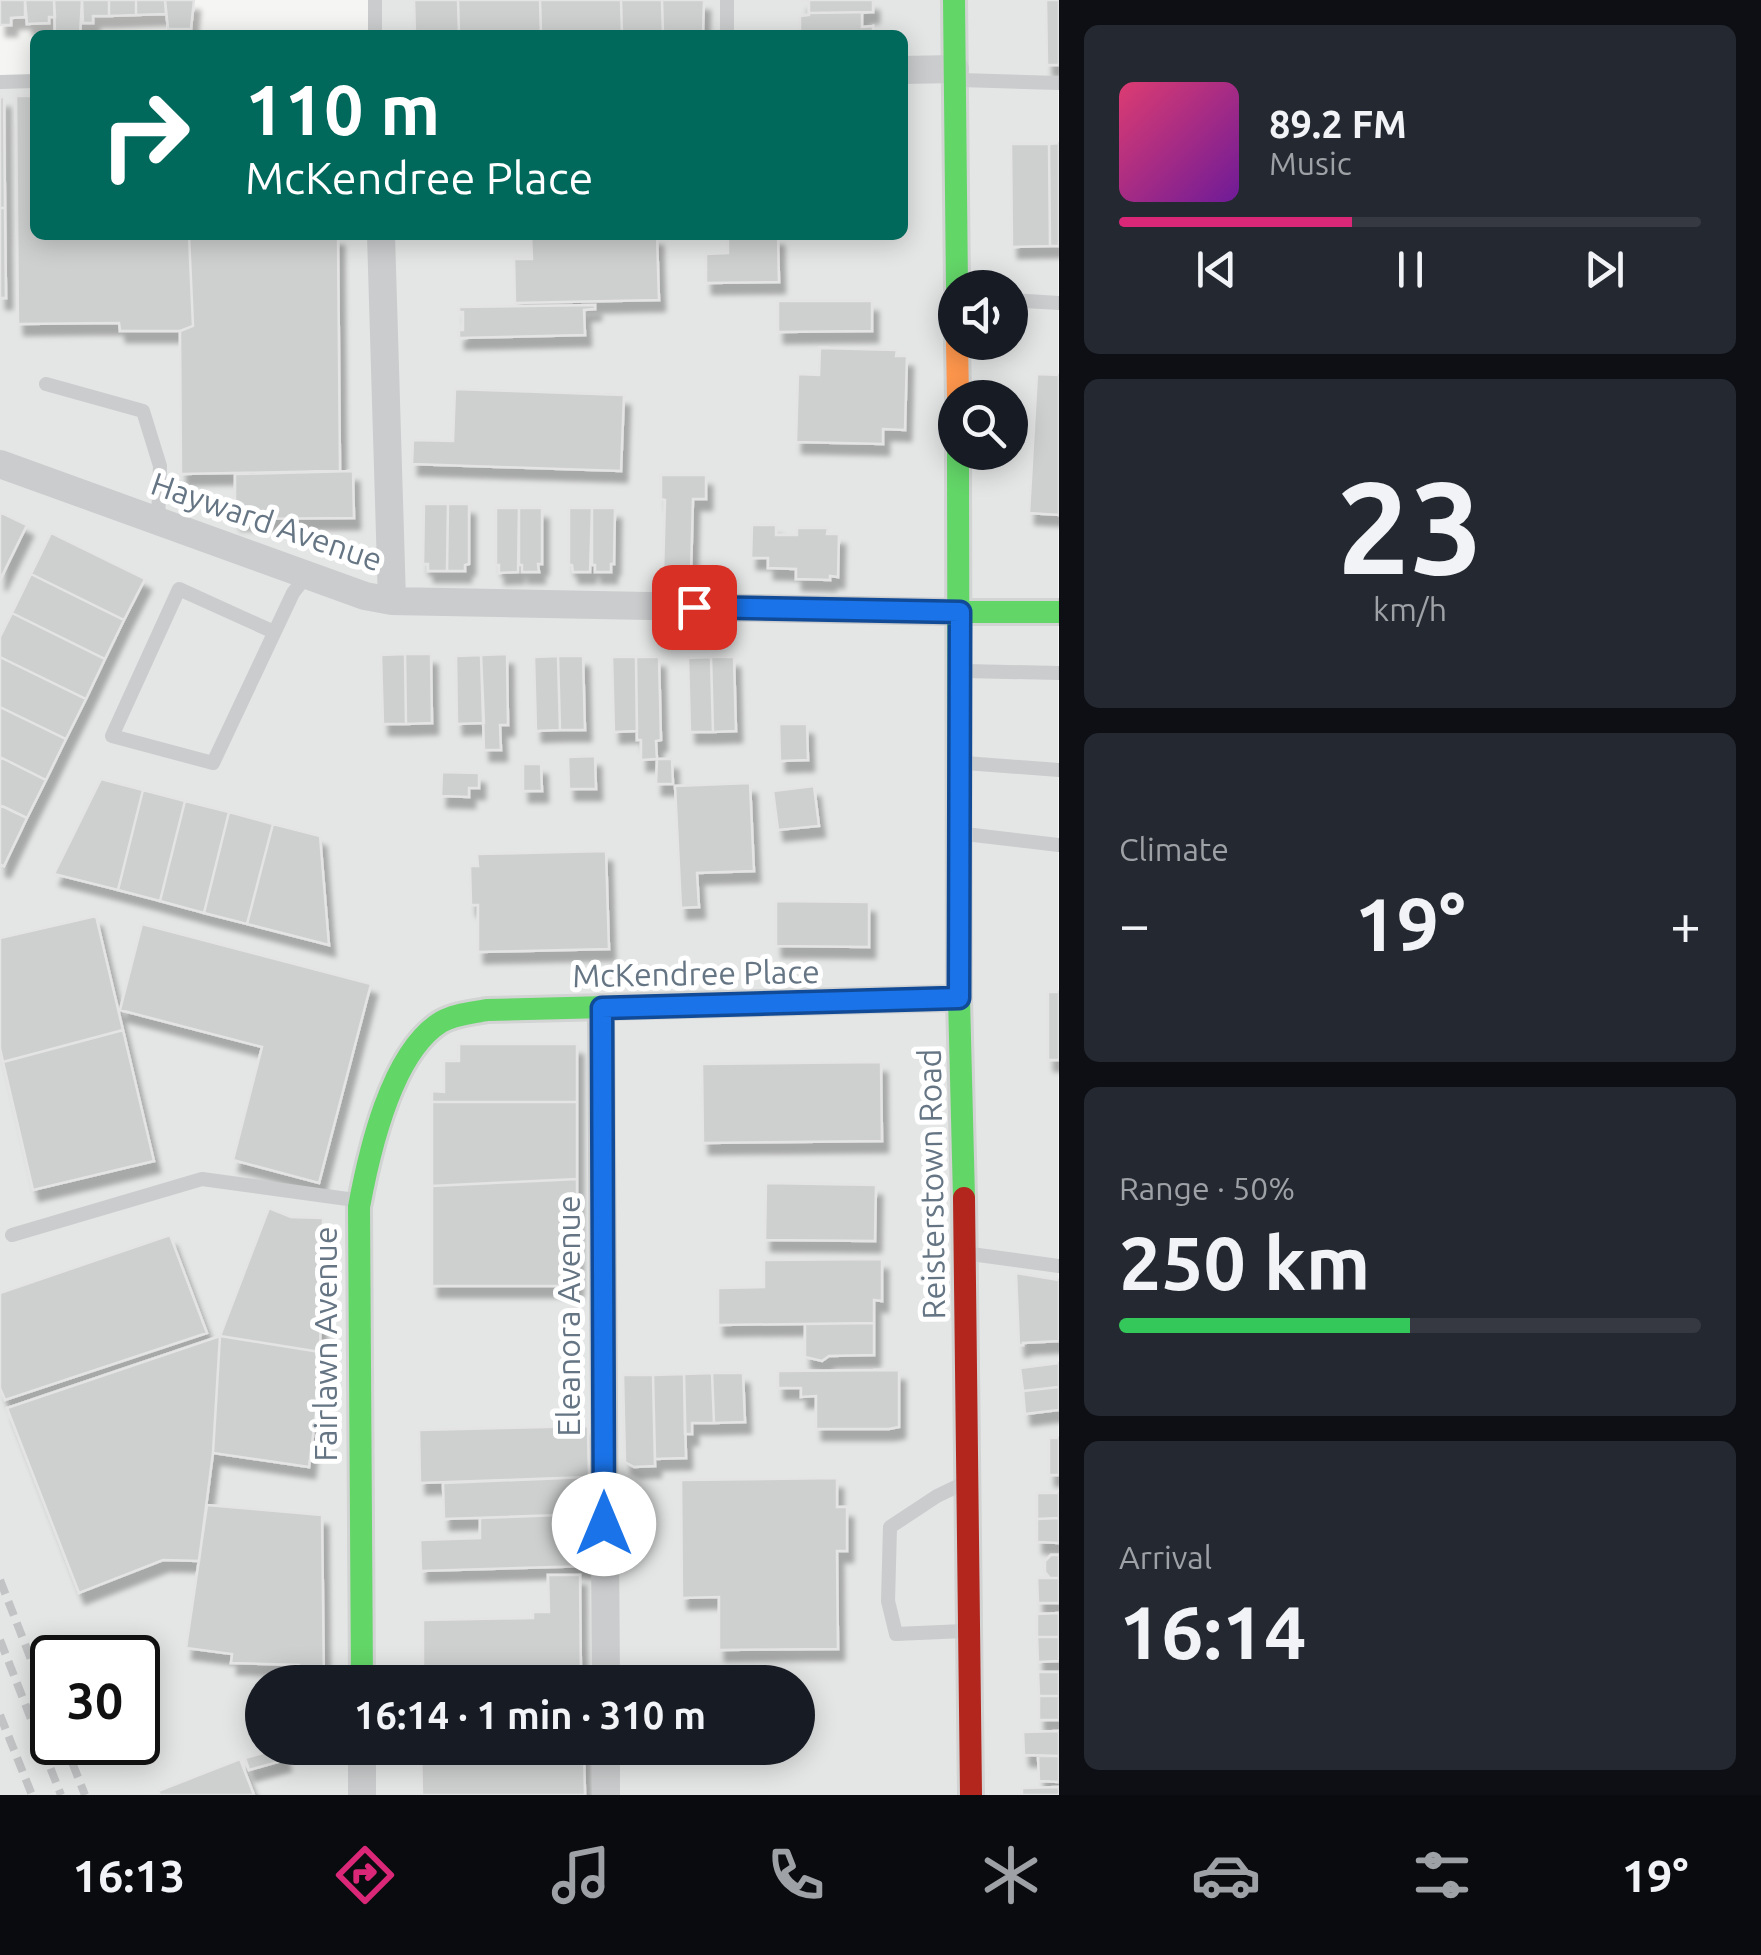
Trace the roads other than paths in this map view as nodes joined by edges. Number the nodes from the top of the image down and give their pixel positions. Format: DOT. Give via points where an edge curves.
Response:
graph roads {
  1 [pos="375,0"];
  2 [pos="727,0"];
  3 [pos="954,0"];
  4 [pos="375,30"];
  5 [pos="726,30"];
  6 [pos="908,70"];
  7 [pos="955,74"];
  8 [pos="30,81"];
  9 [pos="0,82"];
  10 [pos="1058,82"];
  11 [pos="381,240"];
  12 [pos="957,270"];
  13 [pos="1028,301"];
  14 [pos="1058,303"];
  15 [pos="46,384"];
  16 [pos="0,464"];
  17 [pos="958,470"];
  18 [pos="158,521"];
  19 [pos="307,575"];
  20 [pos="392,601"];
  21 [pos="960,612"];
  22 [pos="1058,612"];
  23 [pos="274,632"];
  24 [pos="959,671"];
  25 [pos="1058,673"];
  26 [pos="959,763"];
  27 [pos="1058,770"];
  28 [pos="959,834"];
  29 [pos="1058,845"];
  30 [pos="959,998"];
  31 [pos="602,1008"];
  32 [pos="436,1025"];
  33 [pos="360,1201"];
  34 [pos="12,1235"];
  35 [pos="966,1253"];
  36 [pos="1058,1266"];
  37 [pos="968,1482"];
  38 [pos="970,1631"];
  39 [pos="362,1665"];
  40 [pos="606,1665"];
  41 [pos="362,1765"];
  42 [pos="606,1765"];
  43 [pos="362,1795"];
  44 [pos="606,1795"];
  45 [pos="971,1795"];
  1 -- 4 [label="lane"];
  2 -- 5 [label="lane"];
  3 -- 7 [label="main road"];
  6 -- 7 [label="street"];
  7 -- 10 [label="lane"];
  7 -- 12 [label="main road"];
  8 -- 9 [label="lane"];
  11 -- 20 [label="street"];
  13 -- 14 [label="lane"];
  15 -- 18 [label="lane" via="144,411 160,466"];
  16 -- 18 [label="street, Hayward Avenue"];
  17 -- 21 [label="main road, Reisterstown Road"];
  18 -- 19 [label="street, Hayward Avenue"];
  19 -- 20 [label="street, Hayward Avenue"];
  19 -- 23 [label="lane"];
  20 -- 21 [label="street, Hayward Avenue"];
  21 -- 22 [label="main road, Hayward Avenue"];
  21 -- 24 [label="main road, Reisterstown Road"];
  23 -- 23 [label="lane" via="214,763 112,736 179,589"];
  24 -- 25 [label="lane"];
  24 -- 26 [label="main road, Reisterstown Road"];
  26 -- 27 [label="lane"];
  26 -- 28 [label="main road, Reisterstown Road"];
  28 -- 29 [label="lane"];
  28 -- 30 [label="main road, Reisterstown Road"];
  30 -- 31 [label="main road, McKendree Place"];
  30 -- 35 [label="main road, Reisterstown Road"];
  31 -- 32 [label="main road, McKendree Place" via="487,1010"];
  31 -- 40 [label="street, Eleanora Avenue"];
  32 -- 33 [label="main road, Fairlawn Avenue" via="390,1092"];
  33 -- 34 [label="lane" via="202,1179"];
  33 -- 39 [label="main road, Fairlawn Avenue"];
  35 -- 36 [label="lane"];
  35 -- 37 [label="main road, Reisterstown Road"];
  37 -- 38 [label="main road, Reisterstown Road"];
  37 -- 38 [label="lane" via="890,1527 888,1600 896,1634"];
  38 -- 45 [label="main road, Reisterstown Road"];
  41 -- 43 [label="street"];
  42 -- 44 [label="street"];
}
